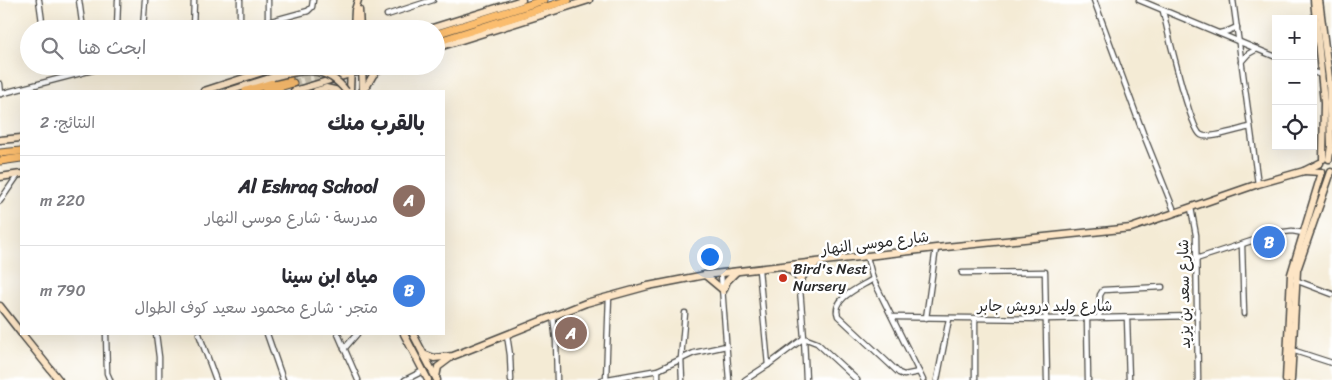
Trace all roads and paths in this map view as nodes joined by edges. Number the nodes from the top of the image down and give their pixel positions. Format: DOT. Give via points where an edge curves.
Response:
graph roads {
  1 [pos="39,0"];
  2 [pos="80,0"];
  3 [pos="118,0"];
  4 [pos="145,0"];
  5 [pos="194,0"];
  6 [pos="240,0"];
  7 [pos="268,0"];
  8 [pos="313,0"];
  9 [pos="358,0"];
  10 [pos="433,0"];
  11 [pos="522,0"];
  12 [pos="544,0"];
  13 [pos="568,0"];
  14 [pos="589,0"];
  15 [pos="1094,0"];
  16 [pos="1139,0"];
  17 [pos="1233,0"];
  18 [pos="1314,0"];
  19 [pos="1319,0"];
  20 [pos="1163,11"];
  21 [pos="386,15"];
  22 [pos="42,20"];
  23 [pos="82,20"];
  24 [pos="117,20"];
  25 [pos="144,20"];
  26 [pos="193,20"];
  27 [pos="241,20"];
  28 [pos="268,20"];
  29 [pos="272,20"];
  30 [pos="354,20"];
  31 [pos="359,20"];
  32 [pos="445,24"];
  33 [pos="1237,27"];
  34 [pos="445,31"];
  35 [pos="1218,33"];
  36 [pos="445,39"];
  37 [pos="1239,42"];
  38 [pos="445,45"];
  39 [pos="1257,49"];
  40 [pos="1272,55"];
  41 [pos="1241,62"];
  42 [pos="1317,73"];
  43 [pos="66,75"];
  44 [pos="252,75"];
  45 [pos="281,75"];
  46 [pos="325,75"];
  47 [pos="330,75"];
  48 [pos="347,75"];
  49 [pos="351,75"];
  50 [pos="363,75"];
  51 [pos="373,75"];
  52 [pos="1322,75"];
  53 [pos="1330,79"];
  54 [pos="328,80"];
  55 [pos="0,84"];
  56 [pos="207,90"];
  57 [pos="232,90"];
  58 [pos="250,90"];
  59 [pos="268,90"];
  60 [pos="297,90"];
  61 [pos="319,90"];
  62 [pos="335,90"];
  63 [pos="345,90"];
  64 [pos="350,90"];
  65 [pos="364,90"];
  66 [pos="365,90"];
  67 [pos="1,94"];
  68 [pos="1250,127"];
  69 [pos="1331,136"];
  70 [pos="20,138"];
  71 [pos="0,140"];
  72 [pos="20,151"];
  73 [pos="0,152"];
  74 [pos="19,159"];
  75 [pos="1328,160"];
  76 [pos="0,161"];
  77 [pos="1304,171"];
  78 [pos="1322,172"];
  79 [pos="20,174"];
  80 [pos="1331,176"];
  81 [pos="0,177"];
  82 [pos="1258,184"];
  83 [pos="0,201"];
  84 [pos="1191,208"];
  85 [pos="1175,213"];
  86 [pos="1303,233"];
  87 [pos="1242,245"];
  88 [pos="936,248"];
  89 [pos="867,257"];
  90 [pos="1196,259"];
  91 [pos="817,263"];
  92 [pos="798,265"];
  93 [pos="783,267"];
  94 [pos="759,270"];
  95 [pos="736,272"];
  96 [pos="962,273"];
  97 [pos="721,274"];
  98 [pos="705,275"];
  99 [pos="873,279"];
  100 [pos="1295,280"];
  101 [pos="800,281"];
  102 [pos="1162,287"];
  103 [pos="723,291"];
  104 [pos="1332,294"];
  105 [pos="609,296"];
  106 [pos="0,306"];
  107 [pos="685,313"];
  108 [pos="1244,314"];
  109 [pos="553,315"];
  110 [pos="1196,316"];
  111 [pos="893,317"];
  112 [pos="926,318"];
  113 [pos="1099,318"];
  114 [pos="1126,318"];
  115 [pos="949,319"];
  116 [pos="975,319"];
  117 [pos="1046,319"];
  118 [pos="1087,319"];
  119 [pos="20,331"];
  120 [pos="24,335"];
  121 [pos="106,335"];
  122 [pos="156,335"];
  123 [pos="199,335"];
  124 [pos="266,335"];
  125 [pos="338,335"];
  126 [pos="356,335"];
  127 [pos="405,335"];
  128 [pos="414,335"];
  129 [pos="507,335"];
  130 [pos="804,338"];
  131 [pos="726,346"];
  132 [pos="344,349"];
  133 [pos="1292,350"];
  134 [pos="423,354"];
  135 [pos="453,356"];
  136 [pos="682,358"];
  137 [pos="1332,363"];
  138 [pos="768,365"];
  139 [pos="658,370"];
  140 [pos="423,371"];
  141 [pos="920,372"];
  142 [pos="433,379"];
  143 [pos="605,379"];
  144 [pos="856,379"];
  145 [pos="59,380"];
  146 [pos="110,380"];
  147 [pos="159,380"];
  148 [pos="216,380"];
  149 [pos="283,380"];
  150 [pos="358,380"];
  151 [pos="405,380"];
  152 [pos="511,380"];
  153 [pos="557,380"];
  154 [pos="658,380"];
  155 [pos="682,380"];
  156 [pos="729,380"];
  157 [pos="745,380"];
  158 [pos="806,380"];
  159 [pos="923,380"];
  160 [pos="937,380"];
  161 [pos="975,380"];
  162 [pos="1048,380"];
  163 [pos="1088,380"];
  164 [pos="1128,380"];
  165 [pos="1198,380"];
  166 [pos="1286,380"];
  167 [pos="1291,380"];
  1 -- 22 [label="street"];
  2 -- 23 [label="street"];
  3 -- 24 [label="street"];
  4 -- 25 [label="street"];
  5 -- 26 [label="street"];
  6 -- 27 [label="street"];
  7 -- 28 [label="street"];
  8 -- 29 [label="street" via="308,11"];
  9 -- 30 [label="street"];
  9 -- 31 [label="street"];
  10 -- 21 [label="street"];
  11 -- 32 [label="street"];
  12 -- 34 [label="main road"];
  13 -- 36 [label="main road"];
  14 -- 38 [label="street"];
  15 -- 85 [label="street"];
  16 -- 20 [label="street"];
  17 -- 33 [label="street"];
  18 -- 52 [label="street"];
  19 -- 53 [label="street"];
  20 -- 35 [label="street"];
  20 -- 68 [label="street" via="1198,133 1211,136"];
  33 -- 35 [label="street"];
  33 -- 37 [label="street"];
  35 -- 37 [label="street"];
  37 -- 39 [label="street"];
  37 -- 41 [label="street"];
  39 -- 40 [label="street"];
  39 -- 41 [label="street"];
  41 -- 68 [label="street"];
  42 -- 52 [label="street"];
  43 -- 67 [label="street"];
  44 -- 56 [label="street"];
  45 -- 57 [label="street, bridge"];
  46 -- 63 [label="street, bridge"];
  47 -- 54 [label="street"];
  48 -- 54 [label="street"];
  49 -- 64 [label="street"];
  50 -- 65 [label="street"];
  51 -- 66 [label="street"];
  52 -- 75 [label="street"];
  53 -- 69 [label="street"];
  54 -- 60 [label="street"];
  55 -- 67 [label="street"];
  58 -- 59 [label="main road" via="291,80"];
  61 -- 62 [label="street"];
  68 -- 82 [label="street"];
  69 -- 75 [label="street"];
  70 -- 71 [label="street"];
  72 -- 73 [label="main road"];
  74 -- 76 [label="main road"];
  75 -- 77 [label="street, شارع موسى النهار"];
  75 -- 78 [label="street" via="1319,166"];
  77 -- 78 [label="street, شارع موسى النهار"];
  77 -- 82 [label="street, شارع موسى النهار"];
  78 -- 80 [label="street, شارع موسى النهار"];
  78 -- 86 [label="street"];
  79 -- 81 [label="street"];
  79 -- 83 [label="street"];
  80 -- 100 [label="street" via="1308,234"];
  82 -- 84 [label="street, شارع موسى النهار"];
  84 -- 85 [label="street, شارع موسى النهار"];
  84 -- 90 [label="street, شارع سعد بن يزيد"];
  85 -- 88 [label="street, شارع موسى النهار" via="1122,230"];
  86 -- 87 [label="street" via="1286,231"];
  86 -- 166 [label="street" via="1290,280"];
  87 -- 90 [label="street"];
  87 -- 108 [label="street"];
  88 -- 89 [label="street, شارع موسى النهار"];
  88 -- 112 [label="street"];
  89 -- 91 [label="street, شارع موسى النهار"];
  89 -- 99 [label="street"];
  90 -- 110 [label="street, شارع سعد بن يزيد"];
  91 -- 92 [label="street, شارع موسى النهار"];
  91 -- 101 [label="street"];
  92 -- 93 [label="street, شارع موسى النهار"];
  92 -- 101 [label="street"];
  93 -- 94 [label="street, شارع موسى النهار"];
  93 -- 101 [label="street" via="796,274"];
  94 -- 95 [label="street, شارع موسى النهار"];
  94 -- 138 [label="street"];
  95 -- 97 [label="street, شارع موسى النهار"];
  95 -- 103 [label="street"];
  96 -- 117 [label="street" via="1045,272"];
  97 -- 98 [label="street, شارع موسى النهار"];
  97 -- 103 [label="street"];
  98 -- 103 [label="street"];
  98 -- 105 [label="street, شارع موسى النهار"];
  99 -- 111 [label="street"];
  99 -- 141 [label="street" via="840,300 836,310 838,316 901,374"];
  100 -- 104 [label="street"];
  100 -- 133 [label="street"];
  101 -- 130 [label="street"];
  102 -- 113 [label="street" via="1103,290"];
  103 -- 131 [label="street"];
  105 -- 109 [label="street, شارع موسى النهار"];
  105 -- 143 [label="street"];
  106 -- 119 [label="street"];
  107 -- 136 [label="street"];
  109 -- 129 [label="street, شارع موسى النهار"];
  109 -- 153 [label="street"];
  110 -- 114 [label="street, شارع وليد درويش جابر"];
  110 -- 165 [label="street, شارع سعد بن يزيد"];
  111 -- 112 [label="street, شارع وليد درويش جابر"];
  111 -- 141 [label="street"];
  112 -- 115 [label="street, شارع وليد درويش جابر"];
  113 -- 114 [label="street, شارع وليد درويش جابر"];
  113 -- 118 [label="street, شارع وليد درويش جابر"];
  114 -- 164 [label="street"];
  115 -- 116 [label="street, شارع وليد درويش جابر"];
  115 -- 160 [label="street"];
  116 -- 117 [label="street, شارع وليد درويش جابر"];
  116 -- 161 [label="street"];
  117 -- 118 [label="street, شارع وليد درويش جابر"];
  117 -- 162 [label="street"];
  118 -- 163 [label="street"];
  120 -- 145 [label="street"];
  121 -- 146 [label="street"];
  122 -- 147 [label="street"];
  123 -- 148 [label="street"];
  124 -- 149 [label="street"];
  125 -- 132 [label="street"];
  126 -- 132 [label="street"];
  127 -- 140 [label="street"];
  128 -- 134 [label="street"];
  129 -- 135 [label="street, شارع موسى النهار"];
  129 -- 152 [label="street"];
  130 -- 138 [label="street"];
  130 -- 144 [label="street" via="817,344"];
  130 -- 158 [label="street"];
  131 -- 136 [label="street"];
  131 -- 156 [label="street"];
  132 -- 150 [label="street"];
  133 -- 137 [label="street"];
  133 -- 167 [label="street"];
  134 -- 135 [label="street, شارع موسى النهار" via="434,358"];
  134 -- 142 [label="street"];
  135 -- 142 [label="street, شارع موسى النهار" via="438,367"];
  136 -- 139 [label="street"];
  136 -- 155 [label="street"];
  138 -- 157 [label="street"];
  139 -- 143 [label="street"];
  139 -- 154 [label="street"];
  140 -- 142 [label="street"];
  140 -- 151 [label="street"];
  141 -- 159 [label="street"];
}
